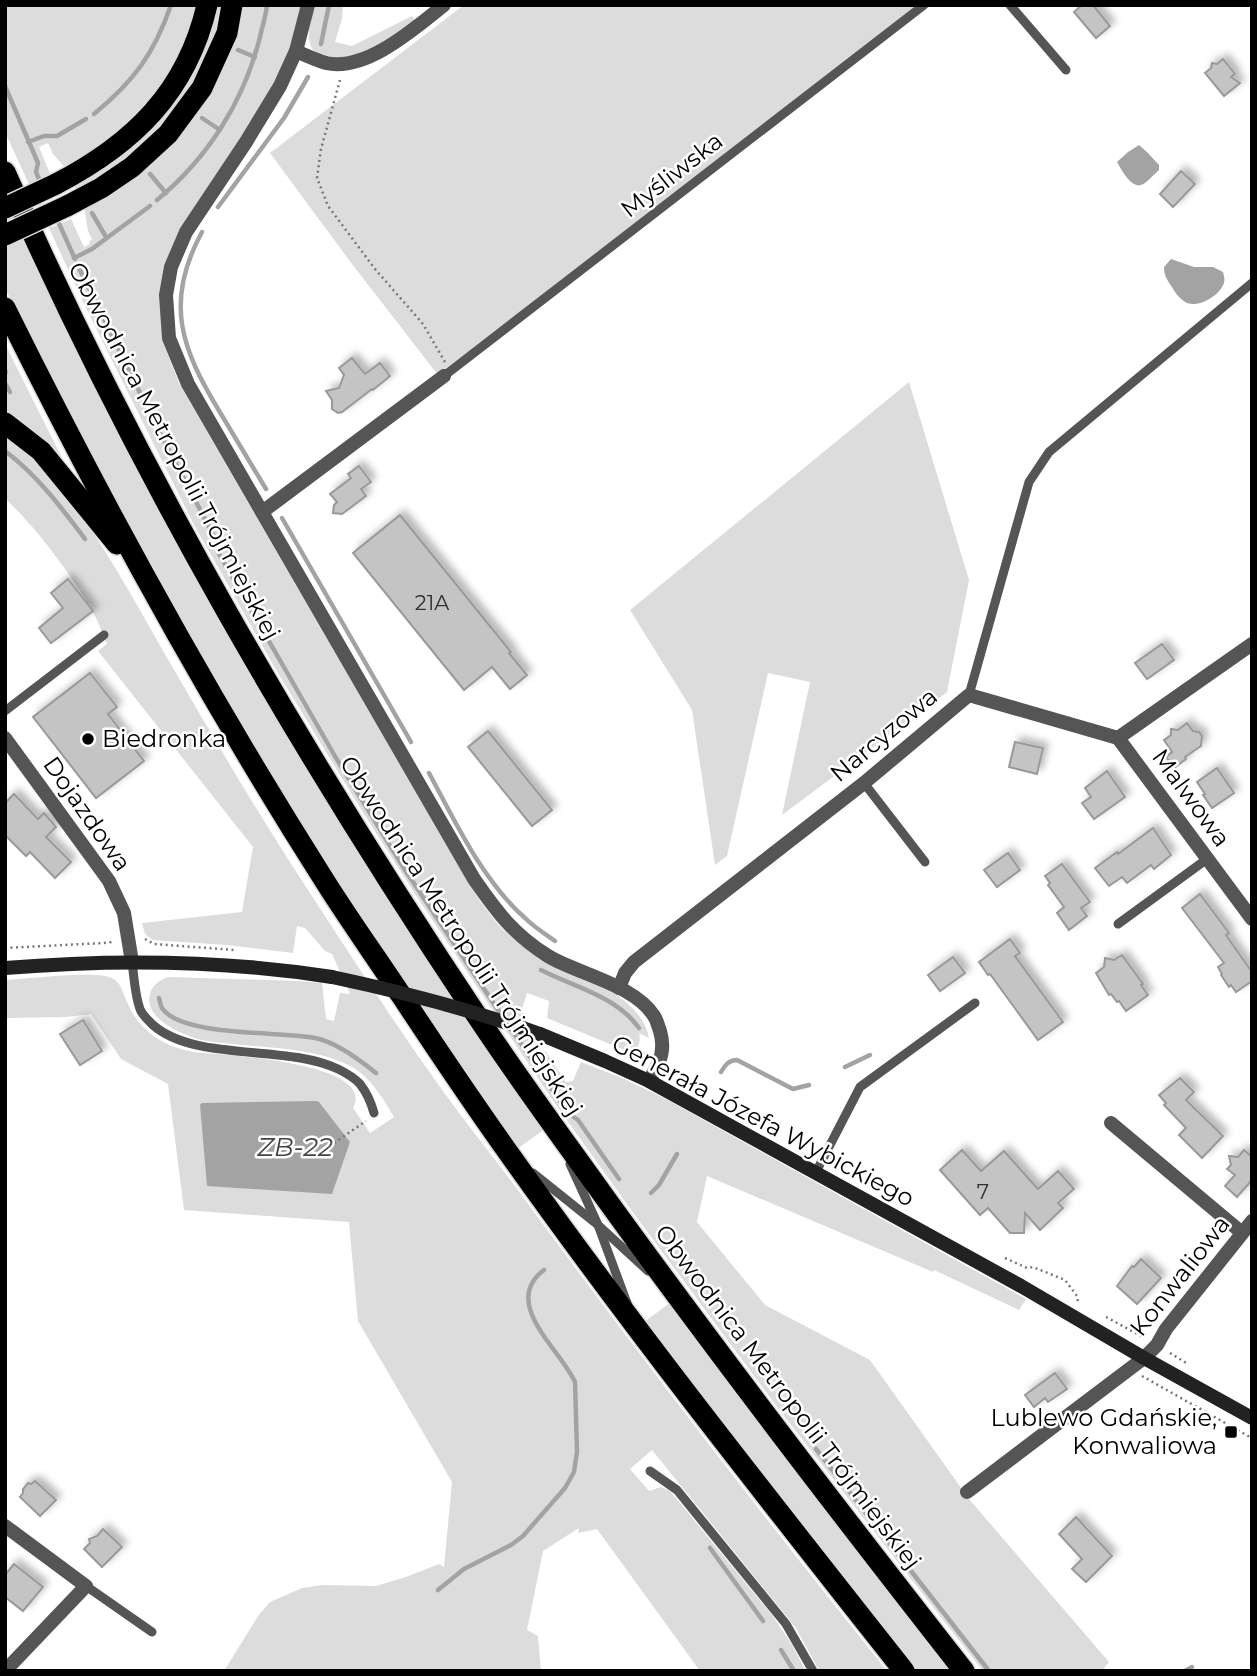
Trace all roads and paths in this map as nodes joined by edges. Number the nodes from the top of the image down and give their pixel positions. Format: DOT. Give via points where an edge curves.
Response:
graph roads {
  1 [pos="207,5"];
  2 [pos="232,5"];
  3 [pos="308,5"];
  4 [pos="444,5"];
  5 [pos="924,5"];
  6 [pos="1010,5"];
  7 [pos="296,51"];
  8 [pos="344,63"];
  9 [pos="1066,70"];
  10 [pos="5,172"];
  11 [pos="5,208"];
  12 [pos="5,235"];
  13 [pos="1252,283"];
  14 [pos="5,308"];
  15 [pos="444,376"];
  16 [pos="5,423"];
  17 [pos="262,512"];
  18 [pos="142,574"];
  19 [pos="104,635"];
  20 [pos="1252,644"];
  21 [pos="969,695"];
  22 [pos="5,711"];
  23 [pos="1118,737"];
  24 [pos="5,738"];
  25 [pos="864,783"];
  26 [pos="1207,859"];
  27 [pos="925,862"];
  28 [pos="1252,919"];
  29 [pos="1118,924"];
  30 [pos="126,927"];
  31 [pos="5,948"];
  32 [pos="243,950"];
  33 [pos="132,962"];
  34 [pos="5,968"];
  35 [pos="619,988"];
  36 [pos="975,1003"];
  37 [pos="649,1081"];
  38 [pos="374,1113"];
  39 [pos="1111,1123"];
  40 [pos="552,1124"];
  41 [pos="334,1143"];
  42 [pos="510,1155"];
  43 [pos="816,1172"];
  44 [pos="1252,1221"];
  45 [pos="598,1226"];
  46 [pos="1241,1232"];
  47 [pos="1027,1268"];
  48 [pos="678,1298"];
  49 [pos="1078,1302"];
  50 [pos="636,1328"];
  51 [pos="1144,1358"];
  52 [pos="1252,1418"];
  53 [pos="650,1471"];
  54 [pos="967,1492"];
  55 [pos="5,1526"];
  56 [pos="86,1586"];
  57 [pos="152,1632"];
  58 [pos="5,1671"];
  59 [pos="813,1671"];
  60 [pos="904,1671"];
  61 [pos="964,1671"];
  1 -- 11 [label="highway, bridge" via="191,54 158,108 113,150 84,169"];
  2 -- 12 [label="highway, bridge" via="227,33 202,88 168,134 101,188"];
  3 -- 7 [label="street"];
  4 -- 8 [label="street" via="378,52"];
  5 -- 15 [label="lane, Myśliwska"];
  6 -- 9 [label="lane"];
  7 -- 8 [label="street" via="327,63"];
  7 -- 17 [label="street" via="246,142 186,232 171,267 166,295 169,338 187,384"];
  8 -- 15 [label="path" via="317,178 328,206 423,324 446,363"];
  10 -- 40 [label="highway, Obwodnica Metropolii Trójmiejskiej" via="105,386 216,593 383,874"];
  13 -- 21 [label="lane" via="1049,452 1029,482"];
  14 -- 18 [label="highway"];
  15 -- 17 [label="street"];
  16 -- 18 [label="highway" via="41,451"];
  17 -- 35 [label="street" via="474,879 500,916 516,933 559,962"];
  18 -- 42 [label="highway" via="322,878"];
  19 -- 22 [label="lane"];
  20 -- 23 [label="street"];
  21 -- 23 [label="street, Narcyzowa"];
  21 -- 25 [label="street, Narcyzowa"];
  23 -- 26 [label="street, Malwowa"];
  24 -- 30 [label="street, Dojazdowa" via="110,881"];
  25 -- 27 [label="lane"];
  25 -- 35 [label="street, Narcyzowa" via="634,962"];
  26 -- 28 [label="street, Malwowa"];
  26 -- 29 [label="lane"];
  30 -- 31 [label="path" via="114,929 111,942"];
  30 -- 32 [label="path" via="139,926 141,937 154,944"];
  30 -- 33 [label="street, Dojazdowa"];
  33 -- 34 [label="main road, Generała Józefa Wybickiego"];
  33 -- 37 [label="main road, Generała Józefa Wybickiego, bridge" via="293,971 438,1001 540,1034"];
  33 -- 38 [label="lane" via="140,1010 160,1031 200,1045 332,1066 360,1084"];
  35 -- 37 [label="street" via="655,1016 663,1038 659,1062"];
  36 -- 43 [label="lane" via="860,1087"];
  37 -- 43 [label="main road, Generała Józefa Wybickiego"];
  38 -- 41 [label="path"];
  39 -- 46 [label="street"];
  40 -- 45 [label="lane"];
  40 -- 48 [label="highway, Obwodnica Metropolii Trójmiejskiej"];
  42 -- 45 [label="lane"];
  42 -- 50 [label="highway"];
  43 -- 51 [label="main road, Generała Józefa Wybickiego"];
  44 -- 46 [label="street, Konwaliowa"];
  45 -- 48 [label="lane"];
  45 -- 50 [label="lane"];
  46 -- 51 [label="street, Konwaliowa"];
  47 -- 49 [label="path" via="1033,1266 1065,1280"];
  48 -- 61 [label="highway, Obwodnica Metropolii Trójmiejskiej"];
  50 -- 60 [label="highway"];
  51 -- 52 [label="main road, Generała Józefa Wybickiego"];
  51 -- 54 [label="street, Konwaliowa"];
  53 -- 59 [label="lane" via="686,1500 786,1624"];
  55 -- 56 [label="street"];
  56 -- 57 [label="lane"];
  56 -- 58 [label="street"];
}
